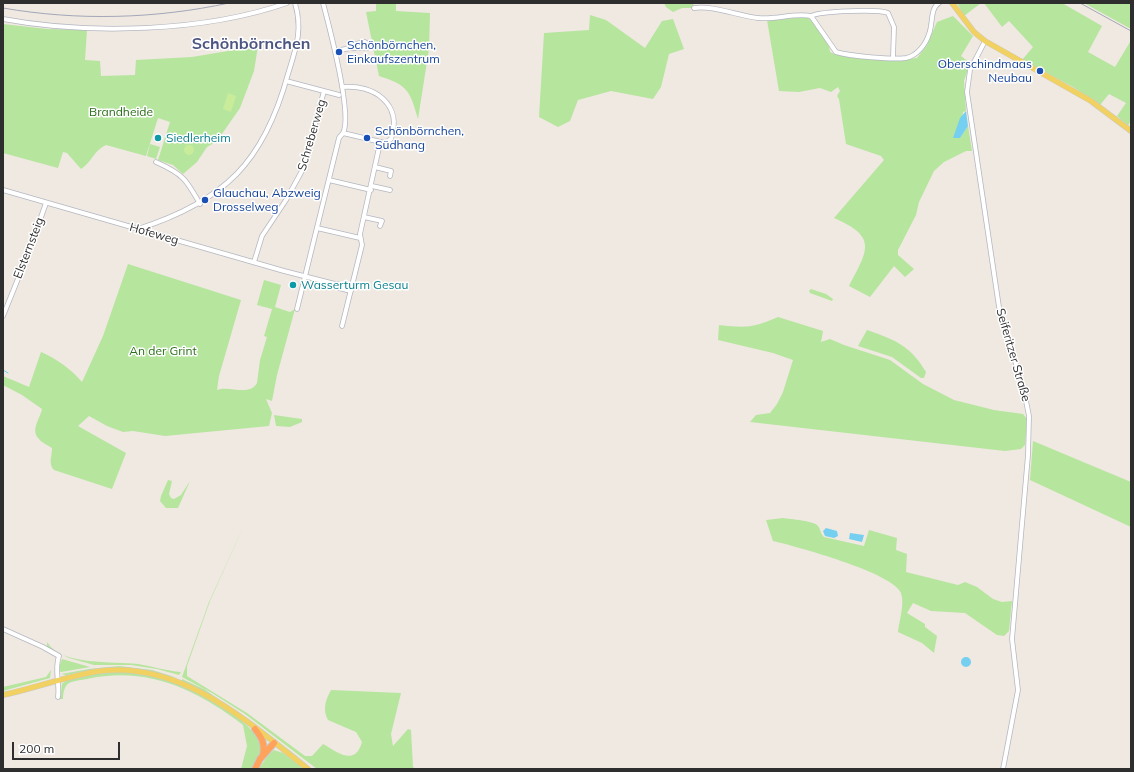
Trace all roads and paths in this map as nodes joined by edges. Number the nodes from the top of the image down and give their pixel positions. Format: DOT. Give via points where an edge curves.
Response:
graph roads {
  1 [pos="287,3"];
  2 [pos="295,3"];
  3 [pos="323,3"];
  4 [pos="939,3"];
  5 [pos="952,3"];
  6 [pos="696,7"];
  7 [pos="811,16"];
  8 [pos="3,19"];
  9 [pos="985,41"];
  10 [pos="350,48"];
  11 [pos="335,52"];
  12 [pos="893,57"];
  13 [pos="286,81"];
  14 [pos="342,88"];
  15 [pos="324,91"];
  16 [pos="339,95"];
  17 [pos="1131,131"];
  18 [pos="343,133"];
  19 [pos="380,143"];
  20 [pos="156,162"];
  21 [pos="375,167"];
  22 [pos="390,176"];
  23 [pos="329,180"];
  24 [pos="371,188"];
  25 [pos="3,190"];
  26 [pos="390,190"];
  27 [pos="46,203"];
  28 [pos="200,204"];
  29 [pos="364,217"];
  30 [pos="380,226"];
  31 [pos="318,228"];
  32 [pos="137,229"];
  33 [pos="360,238"];
  34 [pos="254,262"];
  35 [pos="306,277"];
  36 [pos="351,288"];
  37 [pos="297,309"];
  38 [pos="3,316"];
  39 [pos="342,326"];
  40 [pos="3,629"];
  41 [pos="58,681"];
  42 [pos="3,695"];
  43 [pos="58,697"];
  44 [pos="255,729"];
  45 [pos="274,743"];
  46 [pos="263,756"];
  47 [pos="255,769"];
  48 [pos="308,769"];
  49 [pos="1003,769"];
  1 -- 8 [label="street" via="262,11 201,22 143,27 88,27"];
  2 -- 13 [label="street" via="300,18 299,32"];
  3 -- 11 [label="street"];
  4 -- 12 [label="street" via="933,12 929,35 918,51 907,58"];
  5 -- 9 [label="main road" via="974,32"];
  6 -- 7 [label="street" via="759,18"];
  7 -- 12 [label="street" via="836,52"];
  7 -- 12 [label="street" via="818,13 862,11 888,13 894,33"];
  9 -- 17 [label="main road" via="1091,101"];
  9 -- 49 [label="street, Seiferitzer Straße" via="970,70 967,92 998,307 1024,391 1029,416 1012,638 1018,690"];
  10 -- 11 [label="street"];
  11 -- 14 [label="street"];
  13 -- 15 [label="street"];
  13 -- 28 [label="street" via="272,124 247,165 217,193"];
  14 -- 18 [label="street" via="345,112"];
  14 -- 19 [label="street" via="368,89 380,95 389,106 394,119 393,135 388,142"];
  15 -- 16 [label="street"];
  15 -- 34 [label="street, Schreberweg" via="303,169 296,185 262,236"];
  18 -- 19 [label="street"];
  18 -- 23 [label="street" via="339,138"];
  19 -- 21 [label="street"];
  20 -- 28 [label="street" via="182,176"];
  21 -- 22 [label="street" via="391,171"];
  21 -- 24 [label="street"];
  23 -- 24 [label="street"];
  23 -- 31 [label="street"];
  24 -- 26 [label="street"];
  24 -- 29 [label="street"];
  25 -- 27 [label="street, Hofeweg"];
  27 -- 32 [label="street, Hofeweg"];
  27 -- 38 [label="street, Elsternsteig"];
  28 -- 32 [label="street"];
  29 -- 30 [label="street" via="382,221"];
  29 -- 33 [label="street"];
  31 -- 33 [label="street"];
  31 -- 35 [label="street"];
  32 -- 34 [label="street, Hofeweg"];
  33 -- 36 [label="street" via="362,245"];
  34 -- 35 [label="street, Hofeweg"];
  35 -- 36 [label="street, Hofeweg" via="335,284 339,288"];
  35 -- 37 [label="street"];
  36 -- 39 [label="street"];
  40 -- 41 [label="street" via="59,656 56,666"];
  41 -- 42 [label="main road"];
  41 -- 43 [label="street"];
  41 -- 44 [label="main road" via="101,671 121,670 153,674 197,690"];
  44 -- 45 [label="main road"];
  44 -- 46 [label="highway" via="263,740"];
  45 -- 46 [label="highway"];
  45 -- 48 [label="main road"];
  46 -- 47 [label="highway"];
}
